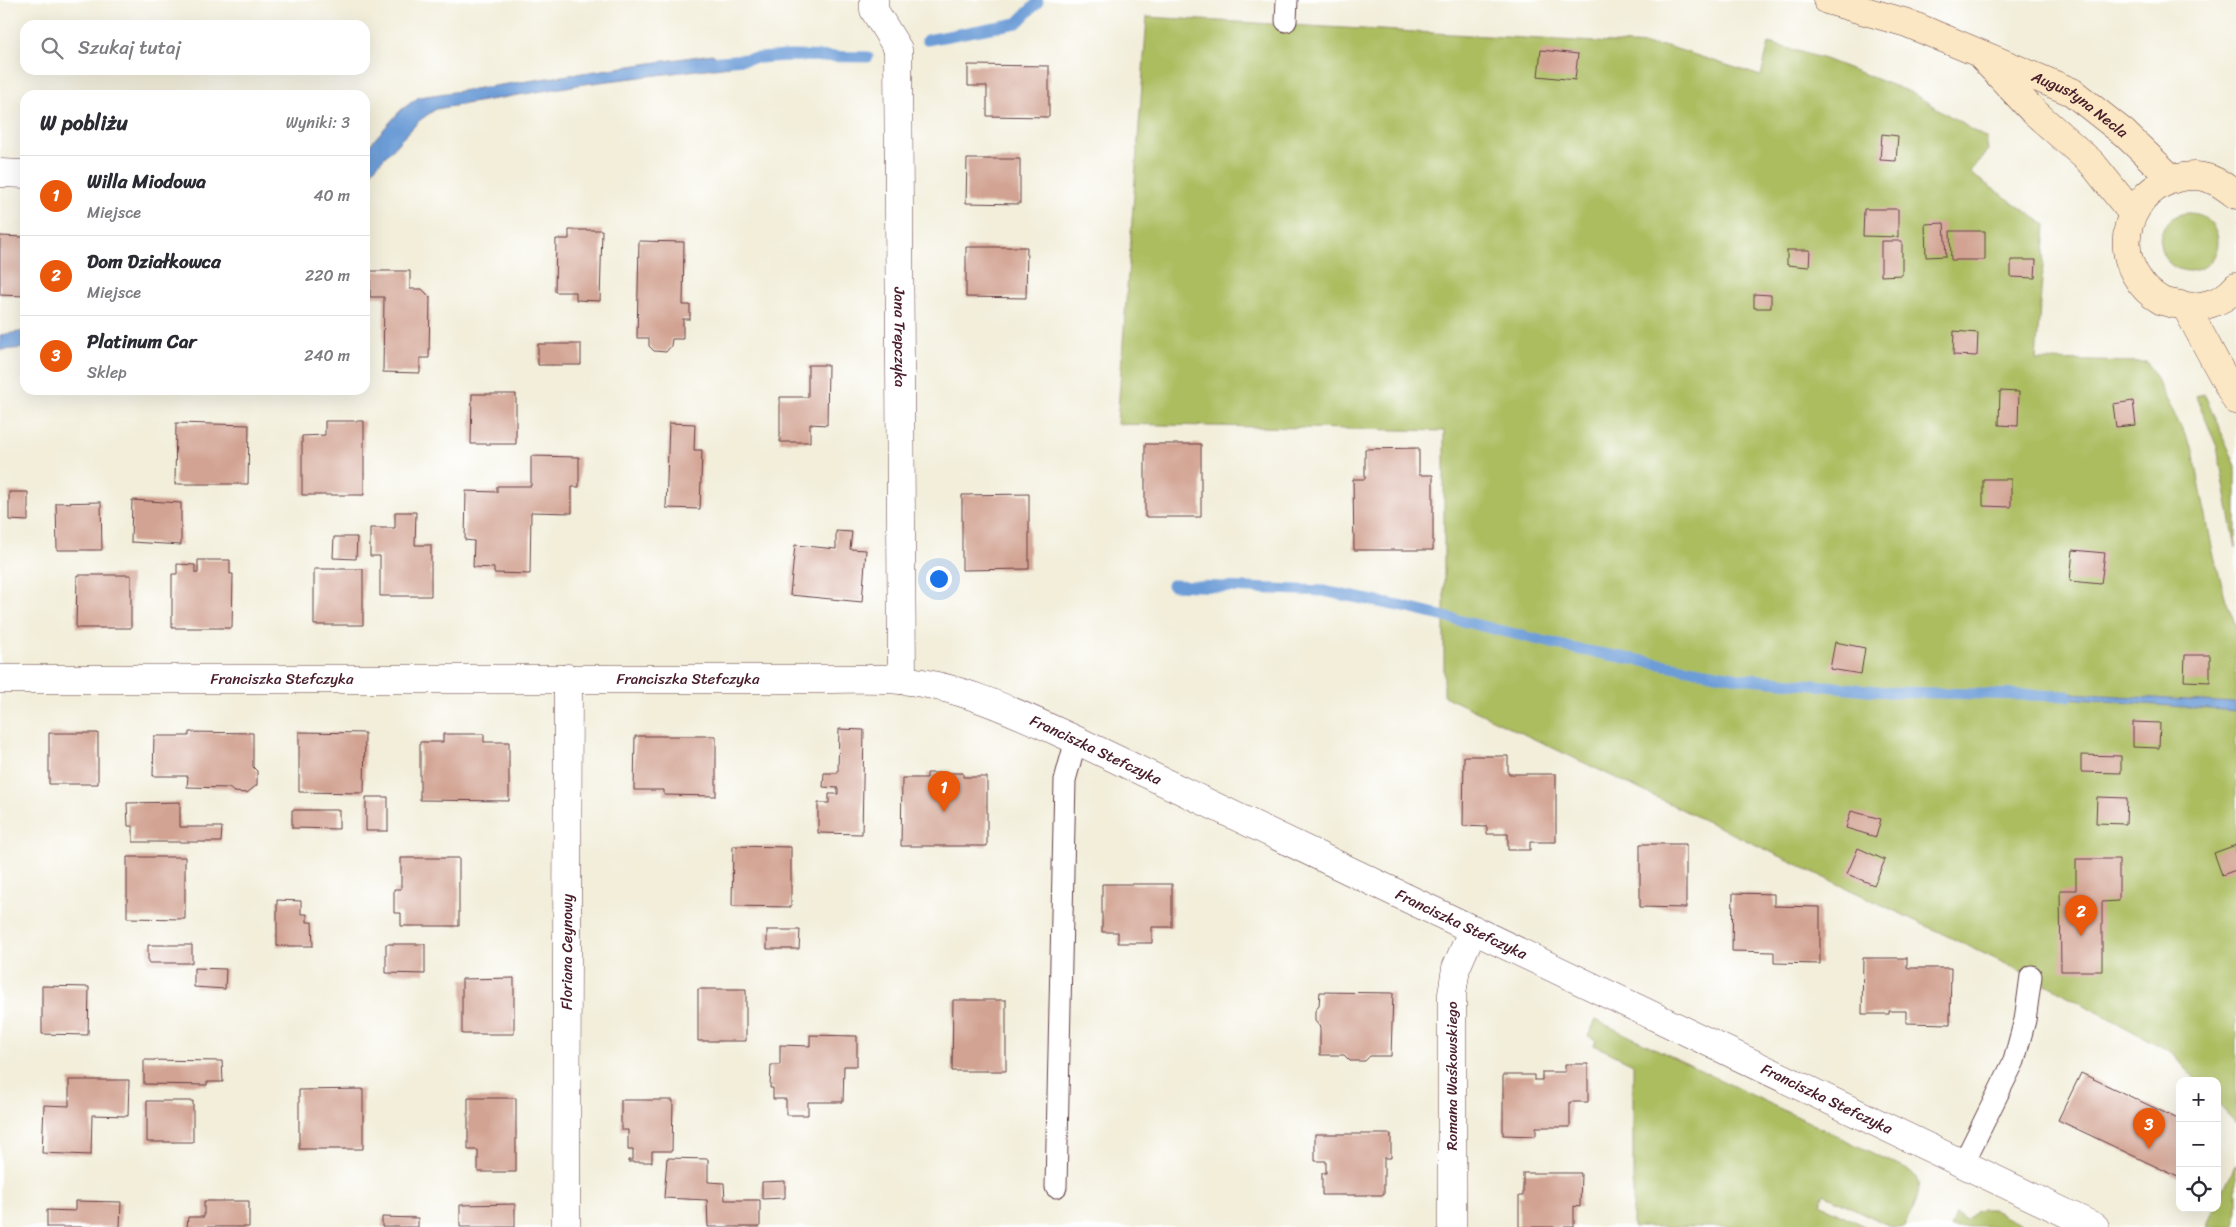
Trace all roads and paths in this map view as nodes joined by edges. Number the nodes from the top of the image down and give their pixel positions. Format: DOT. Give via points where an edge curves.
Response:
graph roads {
  1 [pos="874,0"];
  2 [pos="1826,0"];
  3 [pos="1975,50"];
  4 [pos="0,173"];
  5 [pos="20,174"];
  6 [pos="2172,179"];
  7 [pos="2236,195"];
  8 [pos="2132,214"];
  9 [pos="2234,299"];
  10 [pos="2186,307"];
  11 [pos="2236,400"];
  12 [pos="568,678"];
  13 [pos="0,679"];
  14 [pos="902,680"];
  15 [pos="1076,740"];
  16 [pos="1473,929"];
  17 [pos="2031,976"];
  18 [pos="1963,1164"];
  19 [pos="1056,1187"];
  20 [pos="566,1227"];
  21 [pos="1452,1227"];
  22 [pos="2095,1227"];
  1 -- 14 [label="street, Jana Trepczyka" via="874,10 898,49"];
  2 -- 3 [label="main road, Augustyna Necla" via="1907,23"];
  3 -- 6 [label="main road, Augustyna Necla" via="2072,92 2124,133"];
  3 -- 8 [label="main road, Augustyna Necla" via="2032,110 2092,164"];
  4 -- 5 [label="street"];
  6 -- 7 [label="main road" via="2196,176 2220,183"];
  6 -- 8 [label="main road" via="2148,192"];
  8 -- 10 [label="main road" via="2126,238 2129,263 2142,285 2162,300"];
  9 -- 10 [label="main road"];
  10 -- 11 [label="main road"];
  12 -- 13 [label="street, Franciszka Stefczyka"];
  12 -- 14 [label="street, Franciszka Stefczyka"];
  12 -- 20 [label="street, Floriana Ceynowy"];
  14 -- 15 [label="street, Franciszka Stefczyka" via="955,691 1014,712"];
  15 -- 16 [label="street, Franciszka Stefczyka"];
  15 -- 19 [label="lane" via="1065,780"];
  16 -- 18 [label="street, Franciszka Stefczyka"];
  16 -- 21 [label="street, Romana Waśkowskiego" via="1456,968 1452,994"];
  17 -- 18 [label="lane" via="2014,1061"];
  18 -- 22 [label="street, Franciszka Stefczyka"];
}
